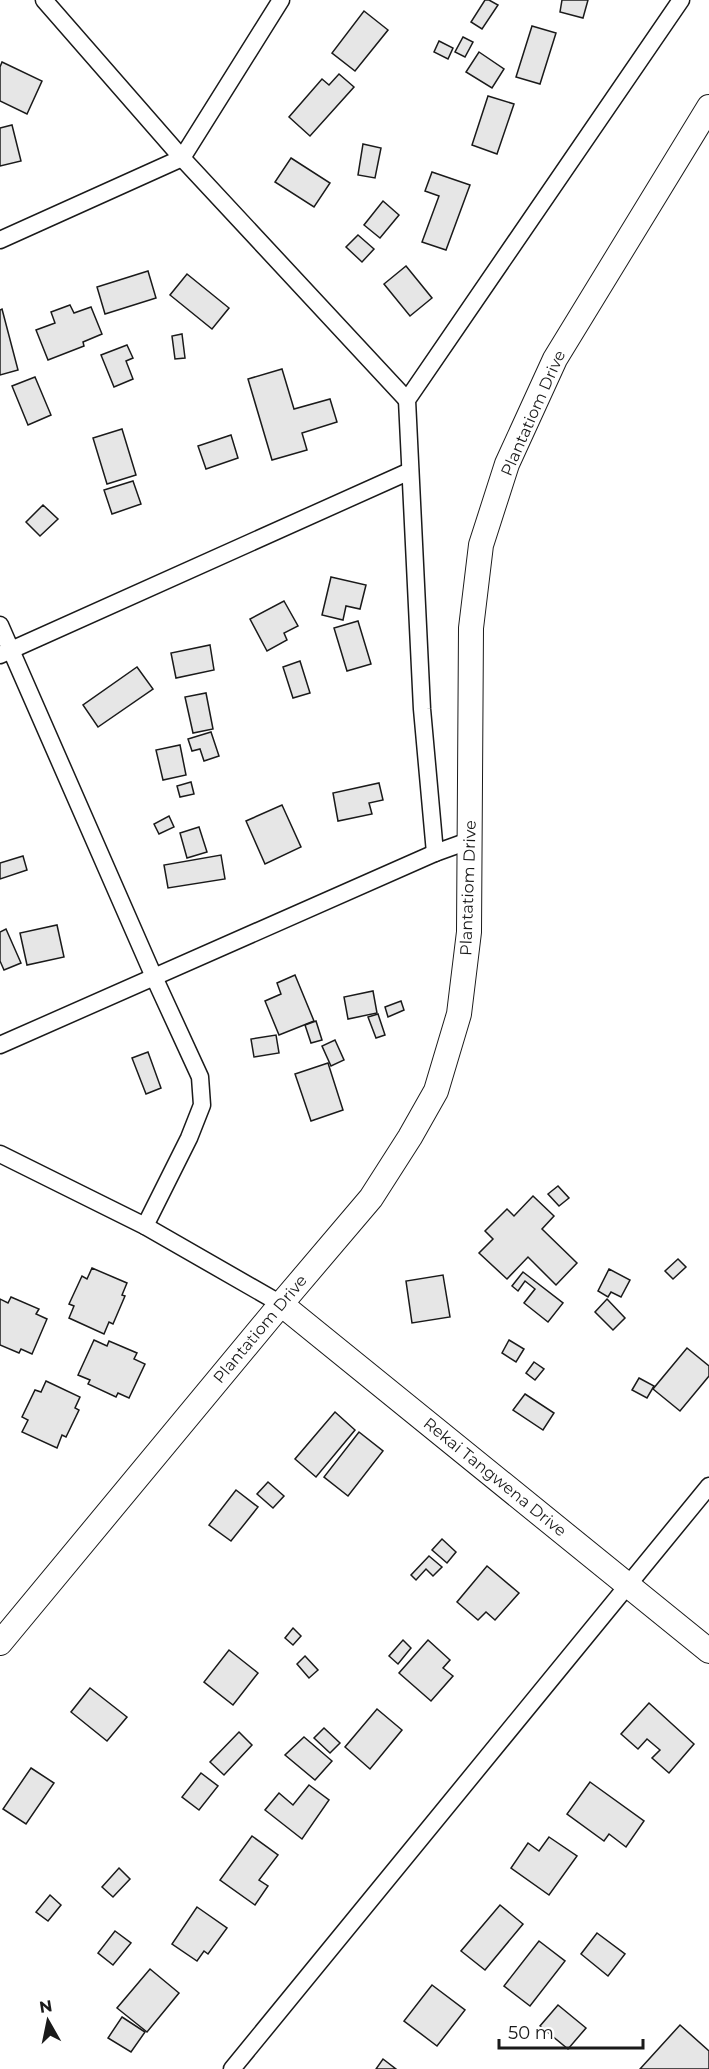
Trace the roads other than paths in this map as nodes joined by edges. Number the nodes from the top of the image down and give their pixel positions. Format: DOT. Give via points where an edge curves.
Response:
graph roads {
  1 [pos="44,0"];
  2 [pos="281,0"];
  3 [pos="681,0"];
  4 [pos="709,107"];
  5 [pos="182,158"];
  6 [pos="0,240"];
  7 [pos="407,400"];
  8 [pos="410,471"];
  9 [pos="0,625"];
  10 [pos="6,652"];
  11 [pos="471,840"];
  12 [pos="435,853"];
  13 [pos="154,977"];
  14 [pos="0,1045"];
  15 [pos="0,1154"];
  16 [pos="145,1226"];
  17 [pos="280,1304"];
  18 [pos="709,1486"];
  19 [pos="629,1584"];
  20 [pos="0,1643"];
  21 [pos="709,1651"];
  22 [pos="232,2069"];
  1 -- 5 [label="street"];
  2 -- 5 [label="street"];
  3 -- 7 [label="street"];
  4 -- 11 [label="street, Plantatiom Drive" via="555,358 507,464 481,544 471,628"];
  5 -- 6 [label="street"];
  5 -- 7 [label="street"];
  7 -- 8 [label="street"];
  8 -- 10 [label="street"];
  8 -- 12 [label="street" via="422,709"];
  9 -- 10 [label="street"];
  10 -- 13 [label="street"];
  11 -- 12 [label="street"];
  11 -- 17 [label="street, Plantatiom Drive" via="469,932 459,1014 436,1091 371,1198"];
  12 -- 13 [label="street"];
  13 -- 14 [label="street"];
  13 -- 16 [label="street" via="200,1077 202,1105"];
  15 -- 16 [label="street"];
  16 -- 17 [label="street"];
  17 -- 19 [label="street, Rekai Tangwena Drive"];
  17 -- 20 [label="street, Plantatiom Drive"];
  18 -- 19 [label="street"];
  19 -- 21 [label="street, Rekai Tangwena Drive"];
  19 -- 22 [label="street"];
}
